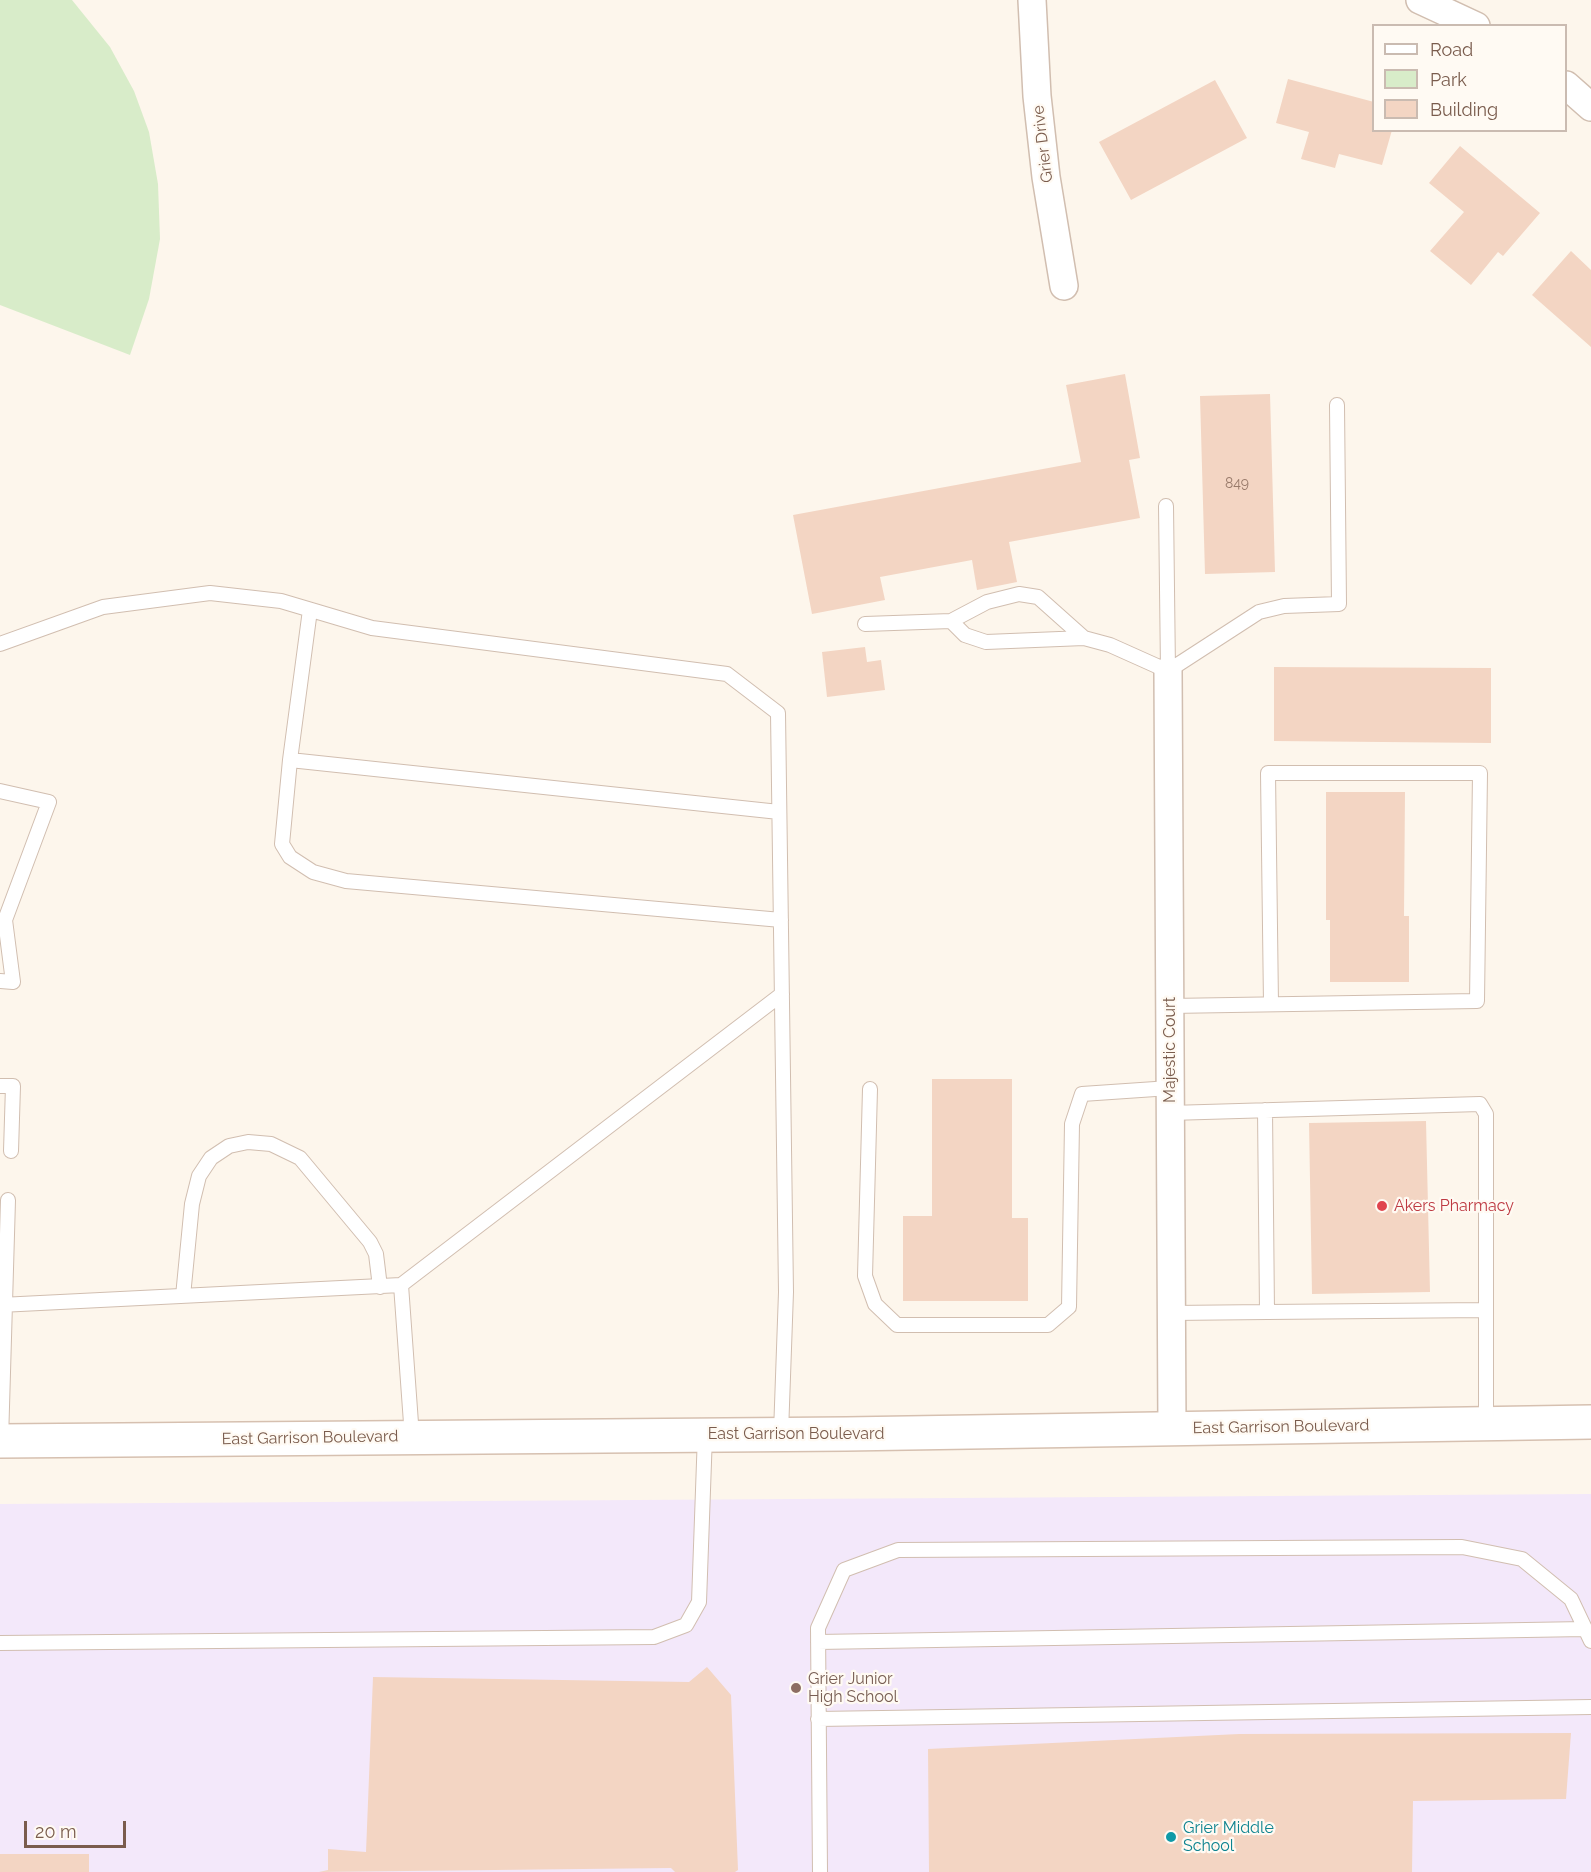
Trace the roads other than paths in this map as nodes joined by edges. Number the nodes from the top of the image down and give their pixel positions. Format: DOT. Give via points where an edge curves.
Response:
graph roads {
  1 [pos="1032,0"];
  2 [pos="1420,0"];
  3 [pos="1472,24"];
  4 [pos="1567,86"];
  5 [pos="1591,106"];
  6 [pos="1064,286"];
  7 [pos="1337,405"];
  8 [pos="1166,506"];
  9 [pos="310,610"];
  10 [pos="951,621"];
  11 [pos="865,624"];
  12 [pos="1084,638"];
  13 [pos="0,644"];
  14 [pos="1168,671"];
  15 [pos="290,760"];
  16 [pos="0,791"];
  17 [pos="779,812"];
  18 [pos="781,920"];
  19 [pos="0,981"];
  20 [pos="782,994"];
  21 [pos="1271,1004"];
  22 [pos="1170,1006"];
  23 [pos="0,1086"];
  24 [pos="870,1089"];
  25 [pos="1170,1101"];
  26 [pos="1265,1110"];
  27 [pos="11,1151"];
  28 [pos="8,1200"];
  29 [pos="401,1285"];
  30 [pos="380,1287"];
  31 [pos="183,1296"];
  32 [pos="2,1305"];
  33 [pos="1485,1310"];
  34 [pos="1267,1312"];
  35 [pos="1172,1313"];
  36 [pos="1591,1422"];
  37 [pos="1486,1424"];
  38 [pos="1172,1428"];
  39 [pos="781,1433"];
  40 [pos="705,1434"];
  41 [pos="412,1437"];
  42 [pos="0,1441"];
  43 [pos="1588,1635"];
  44 [pos="818,1642"];
  45 [pos="0,1643"];
  46 [pos="1591,1707"];
  47 [pos="818,1719"];
  48 [pos="820,1872"];
  1 -- 6 [label="street, Grier Drive" via="1046,177"];
  2 -- 3 [label="street"];
  4 -- 5 [label="street"];
  7 -- 14 [label="lane" via="1339,604 1284,606 1259,612"];
  8 -- 14 [label="lane"];
  9 -- 13 [label="lane" via="281,602 210,593 103,606"];
  9 -- 15 [label="lane"];
  9 -- 17 [label="lane" via="372,628 727,674 778,713"];
  10 -- 11 [label="lane"];
  10 -- 12 [label="lane" via="965,635 986,642"];
  10 -- 12 [label="lane" via="987,602 1019,594 1038,597"];
  12 -- 14 [label="lane"];
  14 -- 22 [label="street, Majestic Court"];
  15 -- 17 [label="lane"];
  15 -- 18 [label="lane" via="282,844 290,857 314,872 346,881"];
  16 -- 19 [label="lane" via="49,801 5,920 13,982"];
  17 -- 18 [label="lane"];
  18 -- 20 [label="lane"];
  20 -- 29 [label="lane"];
  20 -- 39 [label="lane" via="786,1292"];
  21 -- 21 [label="lane" via="1477,1001 1480,773 1268,773"];
  21 -- 22 [label="lane"];
  22 -- 25 [label="street, Majestic Court"];
  23 -- 27 [label="lane" via="13,1086"];
  24 -- 25 [label="lane" via="865,1276 875,1304 897,1325 1048,1325 1069,1307 1072,1124 1082,1094"];
  25 -- 26 [label="lane"];
  25 -- 35 [label="street, Majestic Court"];
  26 -- 33 [label="lane" via="1480,1104 1486,1114"];
  26 -- 34 [label="lane"];
  28 -- 32 [label="lane"];
  29 -- 30 [label="lane"];
  29 -- 41 [label="lane"];
  30 -- 31 [label="lane"];
  30 -- 31 [label="lane" via="376,1254 370,1242 300,1158 271,1144 248,1142 229,1146 211,1158 199,1176 192,1204"];
  31 -- 32 [label="lane"];
  32 -- 42 [label="lane"];
  33 -- 34 [label="lane"];
  33 -- 37 [label="lane"];
  34 -- 35 [label="lane"];
  35 -- 38 [label="street, Majestic Court"];
  36 -- 37 [label="main road, East Garrison Boulevard"];
  37 -- 38 [label="main road, East Garrison Boulevard"];
  38 -- 39 [label="main road, East Garrison Boulevard"];
  39 -- 40 [label="main road, East Garrison Boulevard"];
  40 -- 41 [label="main road, East Garrison Boulevard"];
  40 -- 45 [label="lane" via="699,1602 686,1625 654,1637"];
  41 -- 42 [label="main road, East Garrison Boulevard"];
  43 -- 44 [label="lane"];
  43 -- 44 [label="lane" via="1571,1599 1522,1558 1462,1547 898,1550 844,1570 818,1628"];
  44 -- 47 [label="lane"];
  46 -- 47 [label="lane"];
  47 -- 48 [label="lane"];
}
